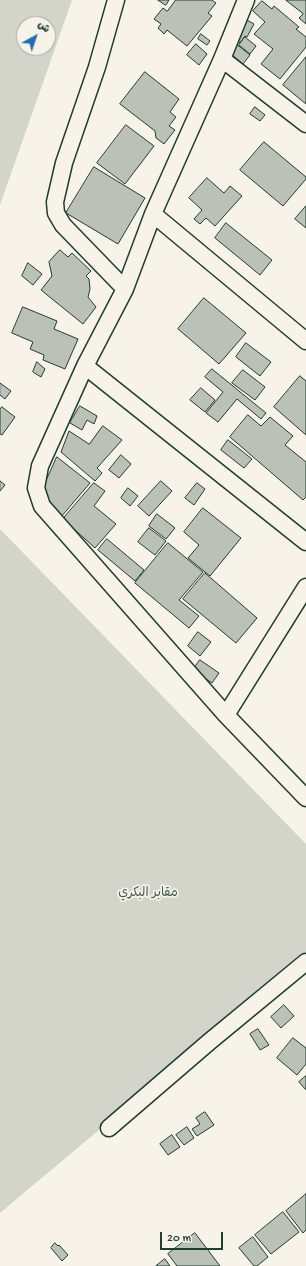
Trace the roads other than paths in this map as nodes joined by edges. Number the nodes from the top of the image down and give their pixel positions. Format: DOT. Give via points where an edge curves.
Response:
graph roads {
  1 [pos="116,0"];
  2 [pos="246,0"];
  3 [pos="222,59"];
  4 [pos="306,124"];
  5 [pos="153,214"];
  6 [pos="125,289"];
  7 [pos="306,341"];
  8 [pos="85,366"];
  9 [pos="306,542"];
  10 [pos="306,587"];
  11 [pos="226,715"];
  12 [pos="306,798"];
  13 [pos="306,962"];
  14 [pos="109,1128"];
  1 -- 6 [label="street" via="54,202 56,213 63,225"];
  2 -- 3 [label="street"];
  3 -- 4 [label="street"];
  3 -- 5 [label="street"];
  5 -- 6 [label="street"];
  5 -- 7 [label="street"];
  6 -- 8 [label="street"];
  8 -- 9 [label="street"];
  8 -- 11 [label="street" via="40,466 36,488 42,506"];
  10 -- 11 [label="street"];
  11 -- 12 [label="street"];
  13 -- 14 [label="street"];
}
